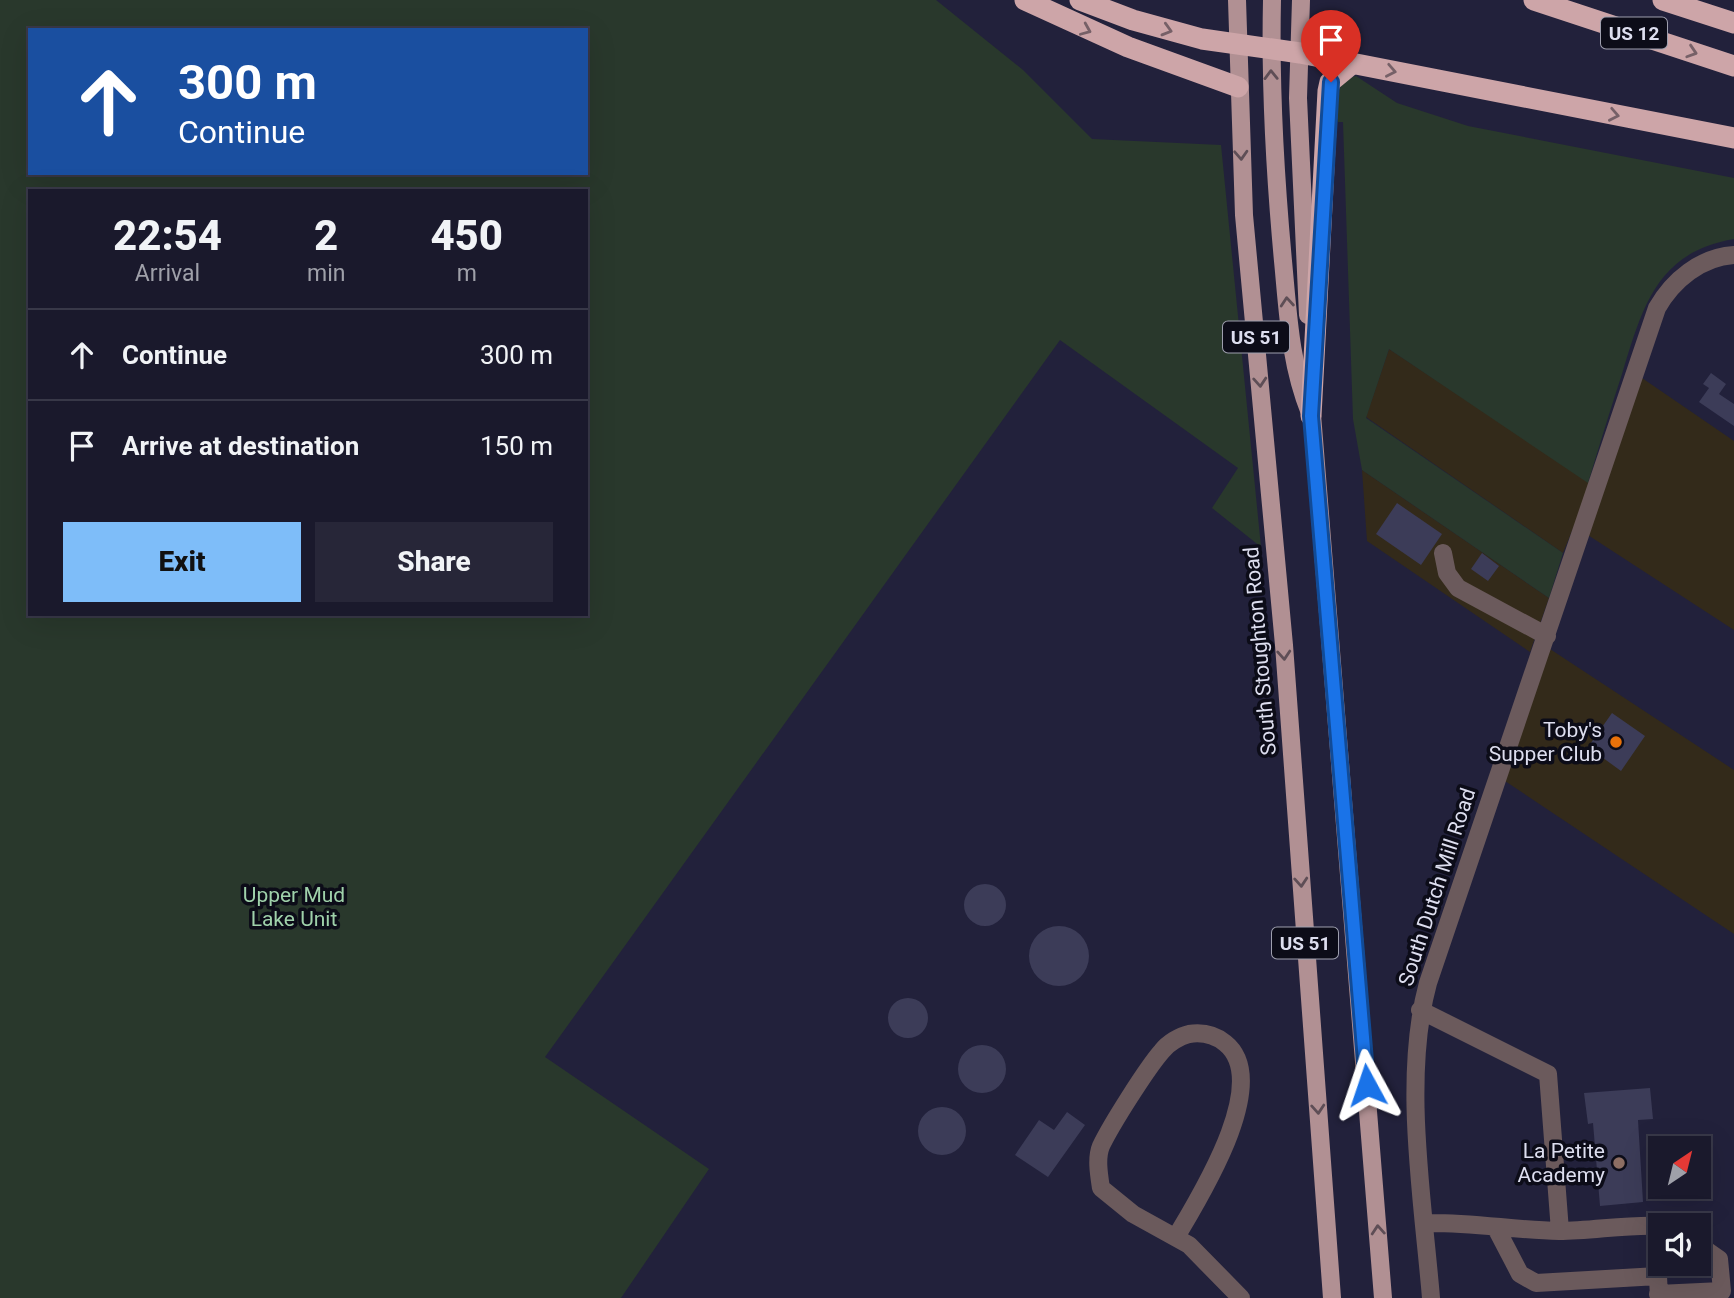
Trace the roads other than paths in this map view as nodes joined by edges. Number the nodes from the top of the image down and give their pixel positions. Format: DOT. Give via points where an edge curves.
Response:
graph roads {
  1 [pos="1025,0"];
  2 [pos="1080,0"];
  3 [pos="1237,0"];
  4 [pos="1272,0"];
  5 [pos="1301,0"];
  6 [pos="1534,0"];
  7 [pos="1663,0"];
  8 [pos="1734,23"];
  9 [pos="1237,44"];
  10 [pos="1271,49"];
  11 [pos="1300,52"];
  12 [pos="1353,63"];
  13 [pos="1734,66"];
  14 [pos="1238,87"];
  15 [pos="1734,138"];
  16 [pos="1728,255"];
  17 [pos="1311,416"];
  18 [pos="1443,554"];
  19 [pos="1547,636"];
  20 [pos="1420,1010"];
  21 [pos="1425,1223"];
  22 [pos="1648,1227"];
  23 [pos="1496,1228"];
  24 [pos="1560,1231"];
  25 [pos="1176,1237"];
  26 [pos="1711,1253"];
  27 [pos="1719,1294"];
  28 [pos="1659,1296"];
  29 [pos="1241,1298"];
  30 [pos="1332,1298"];
  31 [pos="1383,1298"];
  32 [pos="1431,1298"];
  1 -- 14 [label="highway, one-way" via="1128,47"];
  2 -- 9 [label="highway, one-way" via="1146,24"];
  3 -- 9 [label="main road, South Stoughton Road / US 51"];
  4 -- 10 [label="main road"];
  5 -- 11 [label="main road, US 51"];
  6 -- 13 [label="highway, US 12, one-way"];
  7 -- 8 [label="highway, US 12"];
  9 -- 10 [label="highway"];
  9 -- 14 [label="main road, South Stoughton Road / US 51"];
  10 -- 11 [label="highway"];
  17 -- 10 [label="main road, one-way" via="1299,386 1289,327 1276,194"];
  11 -- 12 [label="highway"];
  11 -- 17 [label="main road, US 51"];
  12 -- 15 [label="highway, one-way"];
  12 -- 17 [label="highway" via="1331,82 1328,91"];
  14 -- 30 [label="main road, South Stoughton Road / US 51, one-way" via="1244,215 1283,633"];
  16 -- 19 [label="street, South Dutch Mill Road" via="1676,281 1657,308"];
  31 -- 17 [label="main road, US 51, one-way"];
  18 -- 19 [label="street" via="1447,573 1458,588"];
  19 -- 20 [label="street, South Dutch Mill Road"];
  20 -- 21 [label="street, South Dutch Mill Road" via="1414,1077"];
  20 -- 24 [label="street" via="1548,1074"];
  21 -- 23 [label="street" via="1462,1222"];
  21 -- 32 [label="street, South Dutch Mill Road"];
  22 -- 24 [label="street"];
  23 -- 24 [label="street"];
  23 -- 28 [label="street" via="1520,1274 1536,1283 1658,1276"];
  25 -- 25 [label="street" via="1133,1214 1101,1188 1100,1148 1162,1050 1189,1034 1206,1034 1233,1049 1240,1060 1241,1079 1224,1147 1210,1181"];
  25 -- 29 [label="street"];
  26 -- 27 [label="street" via="1719,1259"];
  27 -- 28 [label="street"];
}
